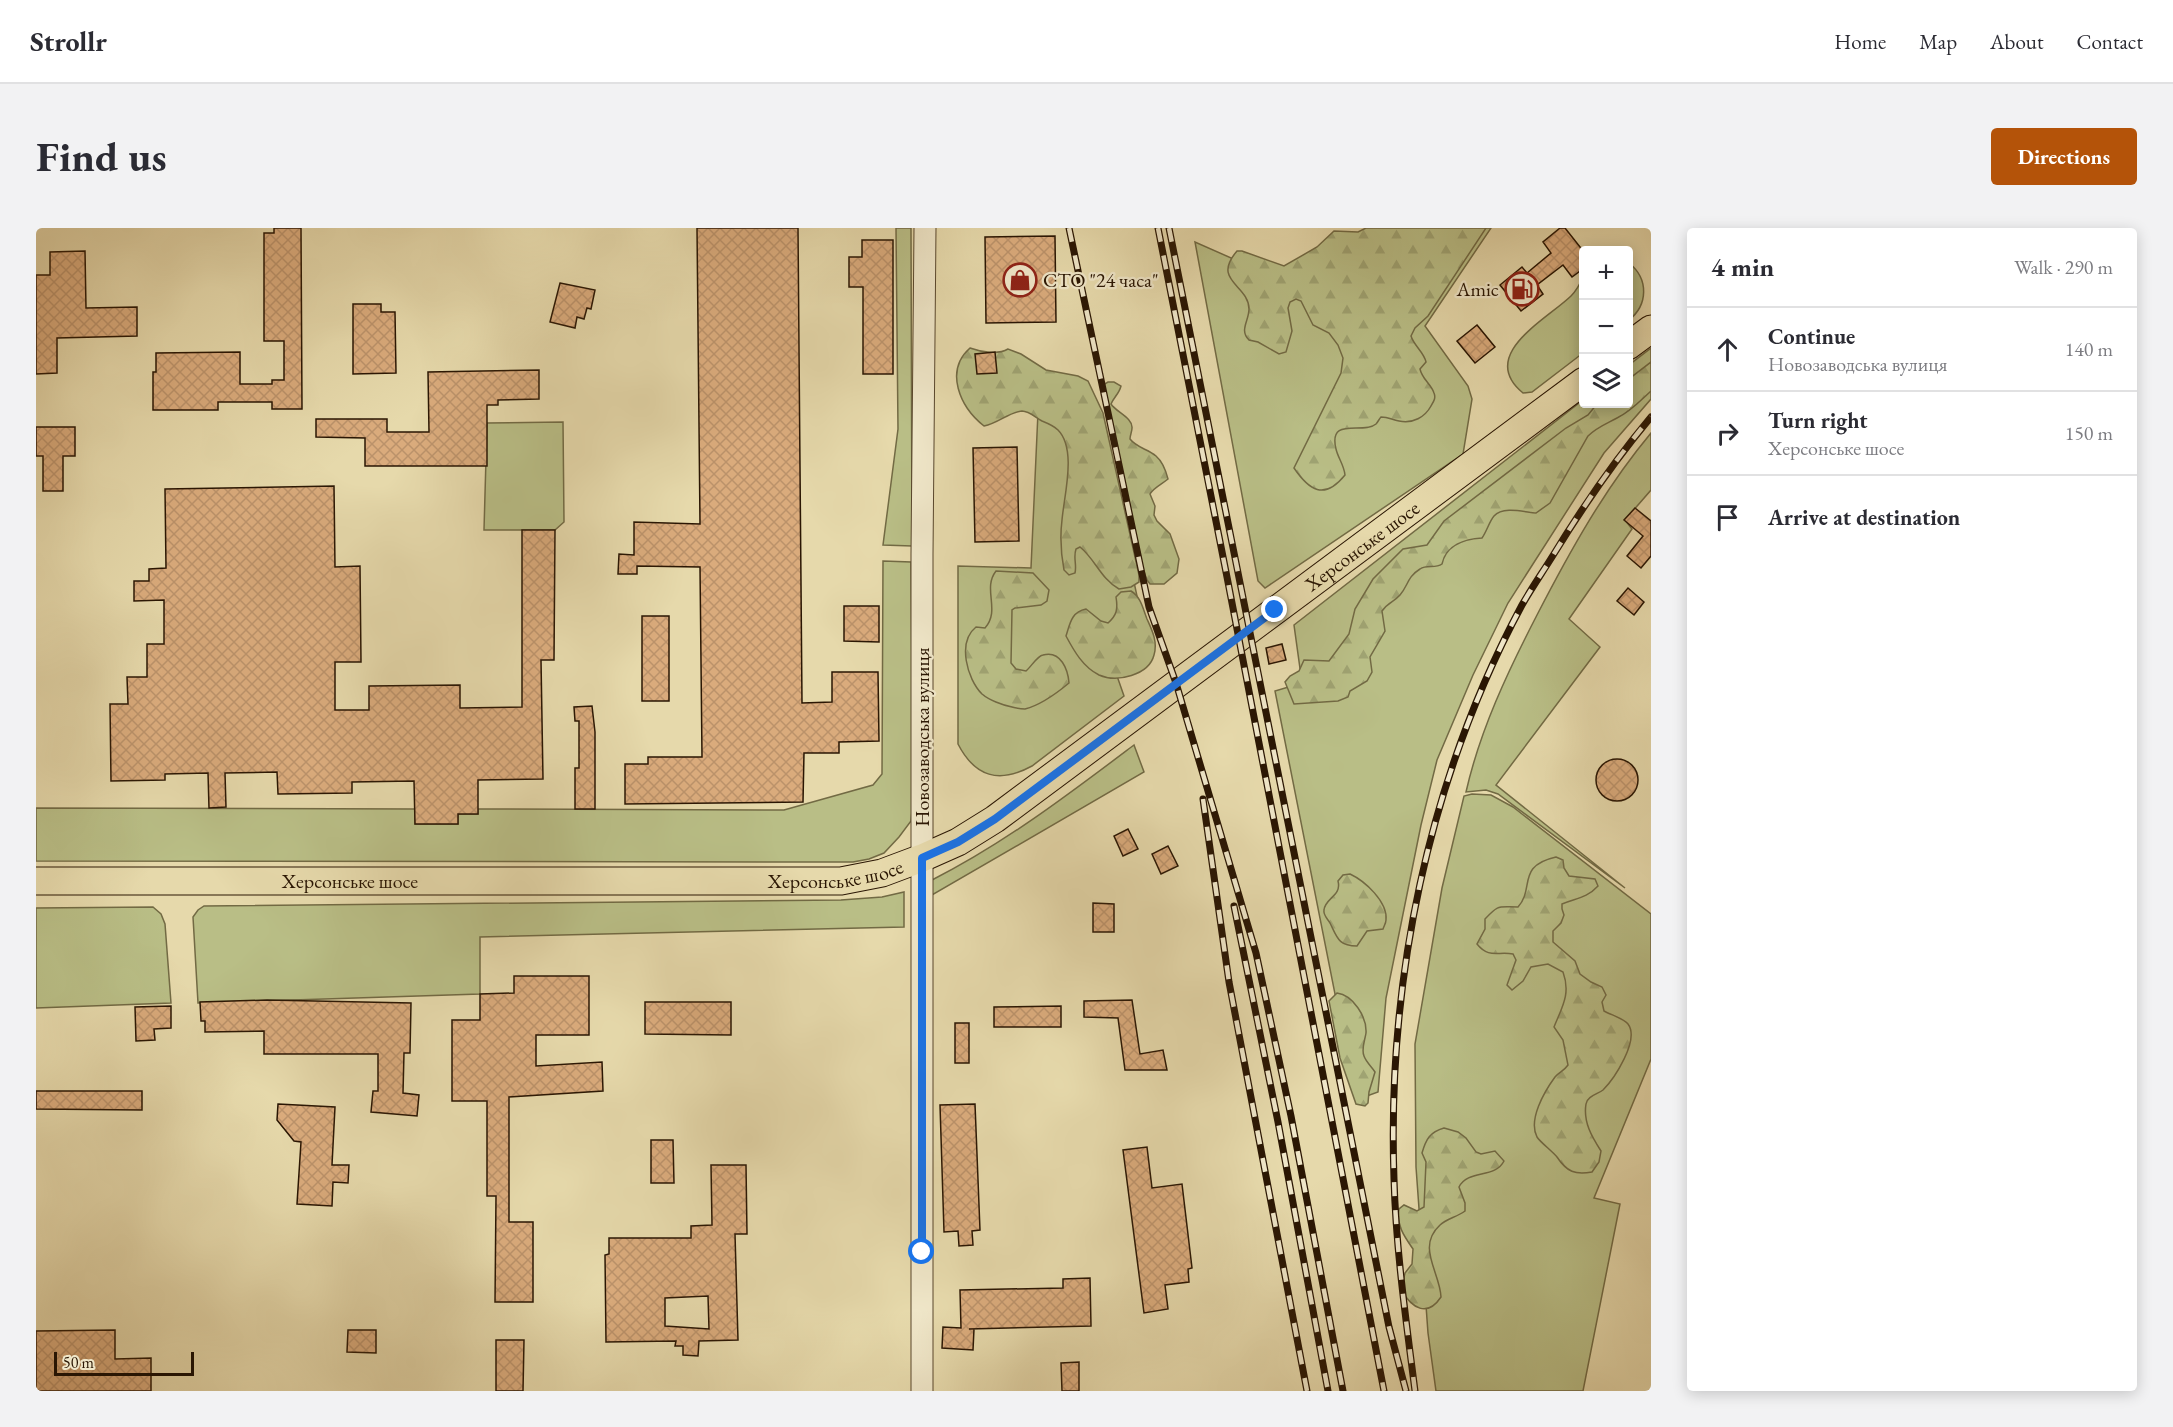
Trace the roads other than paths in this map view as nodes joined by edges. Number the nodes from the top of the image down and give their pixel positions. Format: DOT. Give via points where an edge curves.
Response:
graph roads {
  1 [pos="925,228"];
  2 [pos="1651,329"];
  3 [pos="1633,343"];
  4 [pos="1579,385"];
  5 [pos="922,858"];
  6 [pos="36,881"];
  7 [pos="922,1391"];
  1 -- 5 [label="street, Новозаводська вулиця"];
  2 -- 3 [label="main road"];
  4 -- 5 [label="main road, Херсонське шосе" via="995,819"];
  5 -- 6 [label="main road, Херсонське шосе" via="882,873 841,881"];
  5 -- 7 [label="street, Новозаводська вулиця"];
}
